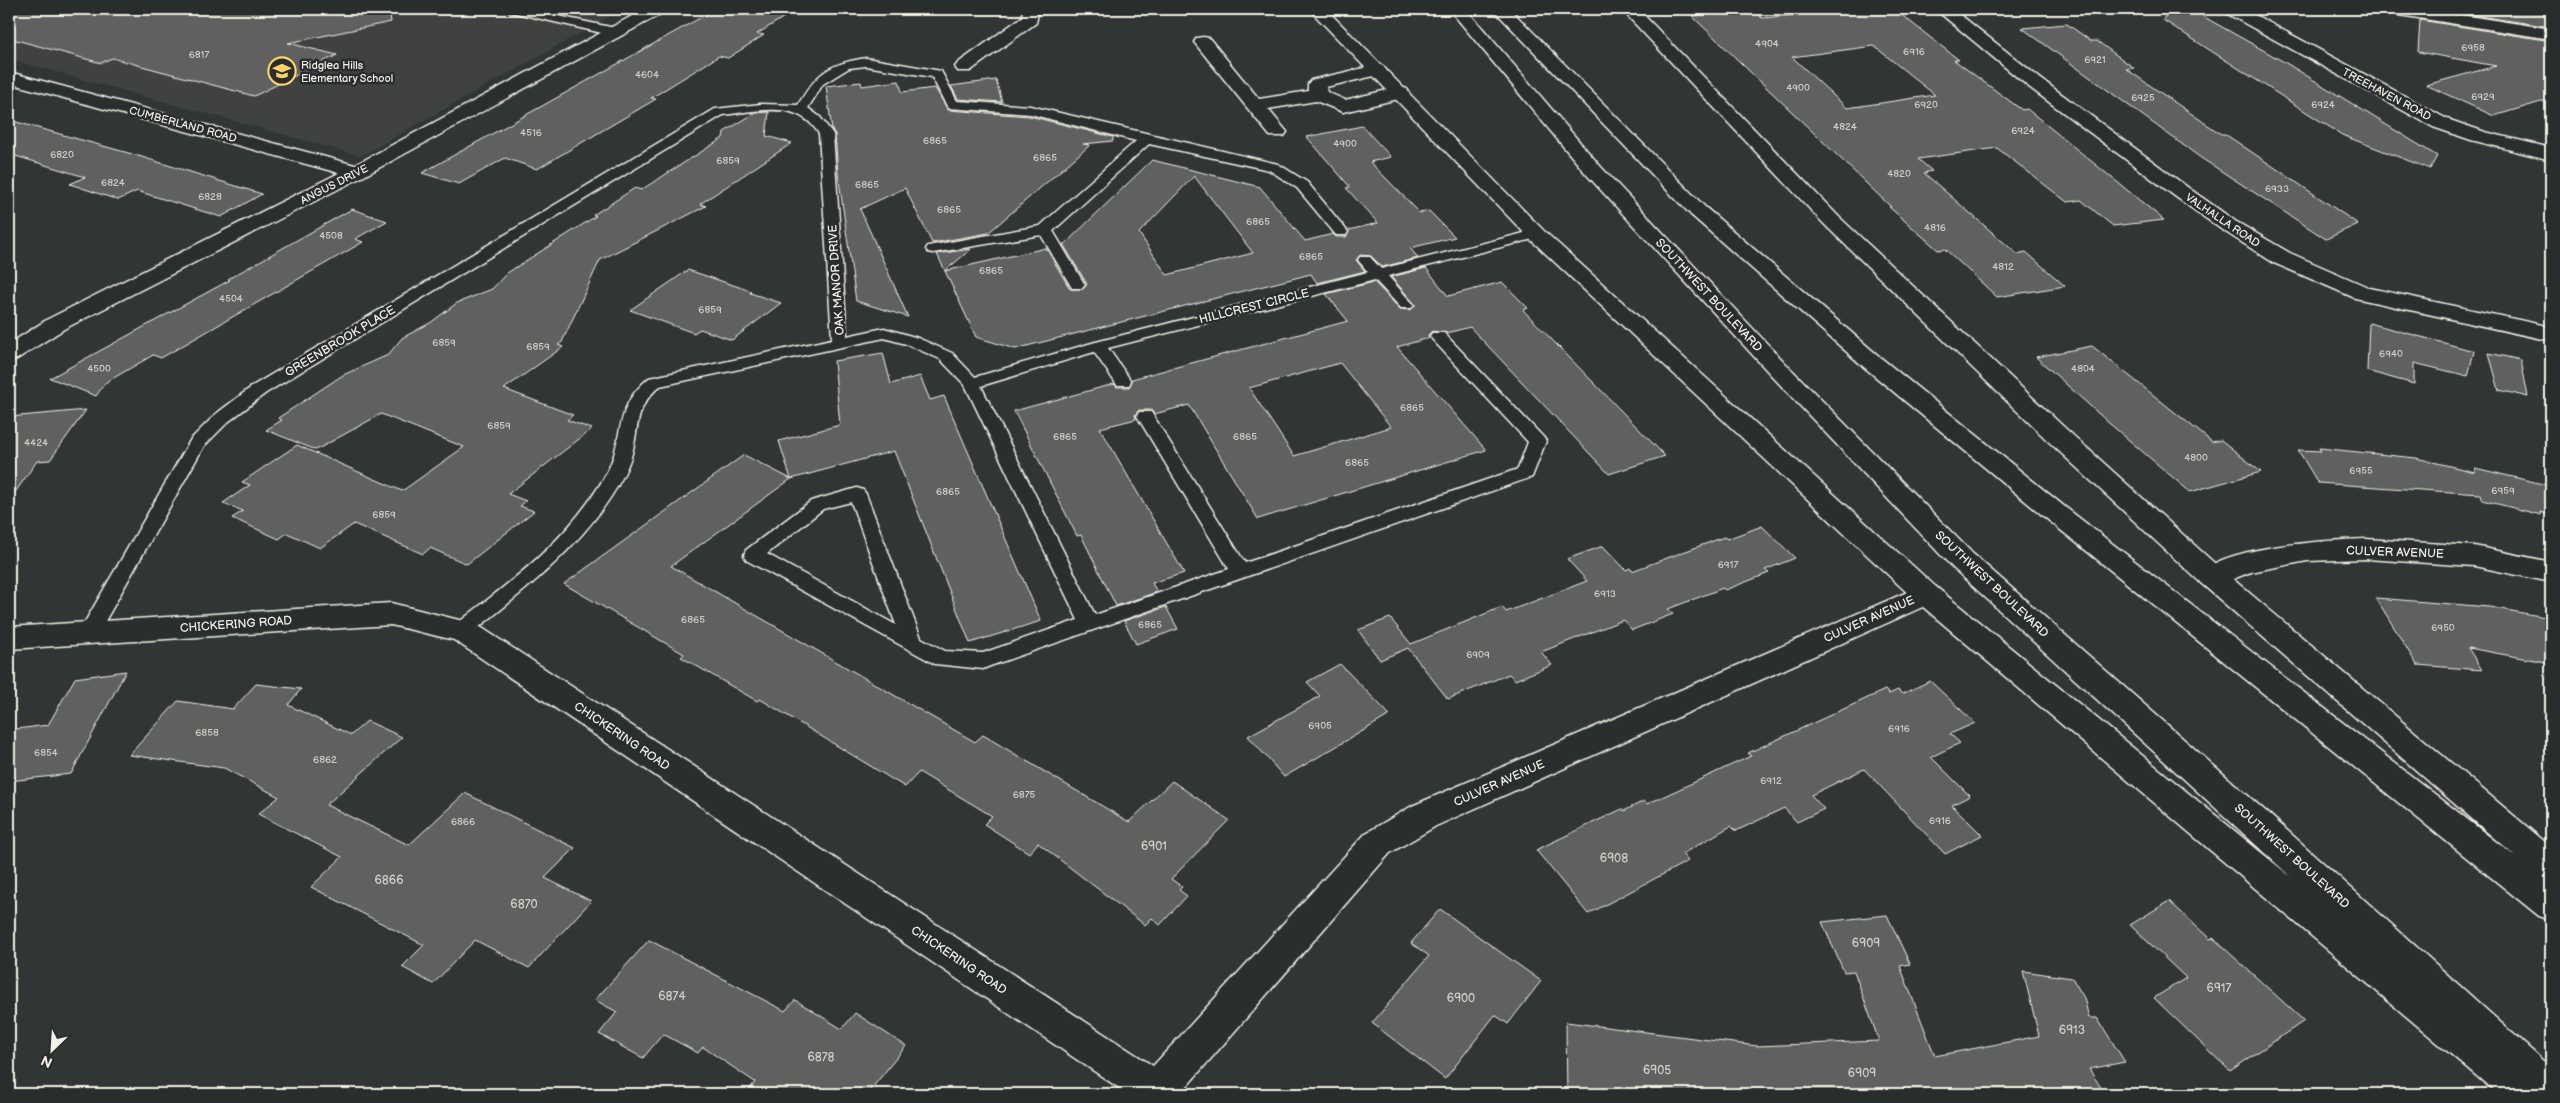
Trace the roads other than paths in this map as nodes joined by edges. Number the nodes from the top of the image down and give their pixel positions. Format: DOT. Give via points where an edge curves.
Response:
graph roads {
  1 [pos="511,9"];
  2 [pos="657,9"];
  3 [pos="1031,9"];
  4 [pos="1318,9"];
  5 [pos="1457,9"];
  6 [pos="1501,9"];
  7 [pos="1630,9"];
  8 [pos="1943,9"];
  9 [pos="2232,9"];
  10 [pos="2393,9"];
  11 [pos="615,32"];
  12 [pos="2551,34"];
  13 [pos="1202,42"];
  14 [pos="964,67"];
  15 [pos="1377,70"];
  16 [pos="9,77"];
  17 [pos="1400,93"];
  18 [pos="1318,95"];
  19 [pos="1255,105"];
  20 [pos="801,110"];
  21 [pos="1277,132"];
  22 [pos="680,137"];
  23 [pos="1146,139"];
  24 [pos="2551,154"];
  25 [pos="357,172"];
  26 [pos="1045,230"];
  27 [pos="1342,232"];
  28 [pos="1536,234"];
  29 [pos="933,249"];
  30 [pos="1365,260"];
  31 [pos="1377,274"];
  32 [pos="1077,285"];
  33 [pos="1406,305"];
  34 [pos="2551,334"];
  35 [pos="1438,336"];
  36 [pos="840,342"];
  37 [pos="1098,346"];
  38 [pos="9,354"];
  39 [pos="1123,381"];
  40 [pos="972,383"];
  41 [pos="1145,416"];
  42 [pos="1241,572"];
  43 [pos="2551,572"];
  44 [pos="2212,577"];
  45 [pos="119,579"];
  46 [pos="1926,594"];
  47 [pos="1090,624"];
  48 [pos="461,631"];
  49 [pos="88,634"];
  50 [pos="9,638"];
  51 [pos="913,643"];
  52 [pos="2551,867"];
  53 [pos="2551,904"];
  54 [pos="1159,1092"];
  55 [pos="2532,1093"];
  1 -- 11 [label="lane"];
  2 -- 11 [label="main road, ANGUS DRIVE"];
  3 -- 14 [label="main road" via="1030,19"];
  4 -- 15 [label="main road"];
  5 -- 55 [label="main road, SOUTHWEST BOULEVARD" via="1594,171 1780,371 1964,561 2259,826"];
  6 -- 53 [label="main road" via="1698,211 1865,357"];
  7 -- 44 [label="main road" via="1832,221"];
  8 -- 34 [label="main road, VALHALLA ROAD" via="2035,83 2183,193 2282,258 2363,293"];
  9 -- 24 [label="main road, TREEHAVEN ROAD" via="2440,123"];
  10 -- 12 [label="main road"];
  11 -- 25 [label="main road, ANGUS DRIVE"];
  13 -- 19 [label="main road"];
  15 -- 17 [label="main road"];
  15 -- 18 [label="main road" via="1318,84"];
  16 -- 25 [label="main road, CUMBERLAND ROAD"];
  17 -- 18 [label="main road" via="1343,106"];
  17 -- 28 [label="main road"];
  18 -- 19 [label="main road"];
  19 -- 21 [label="main road"];
  20 -- 22 [label="lane" via="720,112"];
  20 -- 23 [label="lane" via="818,82 846,65 866,62 937,74 952,105 1030,110"];
  20 -- 36 [label="lane, OAK MANOR DRIVE" via="818,120 826,134"];
  22 -- 45 [label="lane, GREENBROOK PLACE" via="260,389 222,418 197,443"];
  23 -- 26 [label="lane"];
  23 -- 27 [label="lane" via="1274,167 1302,185"];
  25 -- 38 [label="main road, ANGUS DRIVE" via="56,324"];
  26 -- 29 [label="lane"];
  26 -- 32 [label="lane"];
  28 -- 31 [label="lane, HILLCREST CIRCLE"];
  28 -- 46 [label="main road"];
  30 -- 31 [label="lane"];
  31 -- 33 [label="lane"];
  31 -- 37 [label="lane, HILLCREST CIRCLE"];
  35 -- 42 [label="lane" via="1537,442 1526,473"];
  36 -- 40 [label="lane" via="884,333 912,341 946,356"];
  36 -- 48 [label="lane, OAK MANOR DRIVE" via="655,382 642,391 634,402 619,467 590,511 531,575"];
  37 -- 39 [label="lane"];
  37 -- 40 [label="lane, HILLCREST CIRCLE"];
  40 -- 47 [label="lane"];
  41 -- 42 [label="lane"];
  42 -- 47 [label="lane"];
  43 -- 44 [label="main road, CULVER AVENUE" via="2474,556 2366,549 2298,553 2246,563"];
  44 -- 52 [label="main road"];
  45 -- 49 [label="lane, GREENBROOK PLACE"];
  46 -- 54 [label="main road, CULVER AVENUE" via="1424,816 1378,843"];
  46 -- 55 [label="main road"];
  47 -- 51 [label="lane" via="983,661 942,659"];
  48 -- 49 [label="main road, CHICKERING ROAD" via="391,614"];
  48 -- 54 [label="main road, CHICKERING ROAD"];
  49 -- 50 [label="main road, CHICKERING ROAD"];
  51 -- 51 [label="lane" via="795,578 753,555 817,505 857,494"];
}
